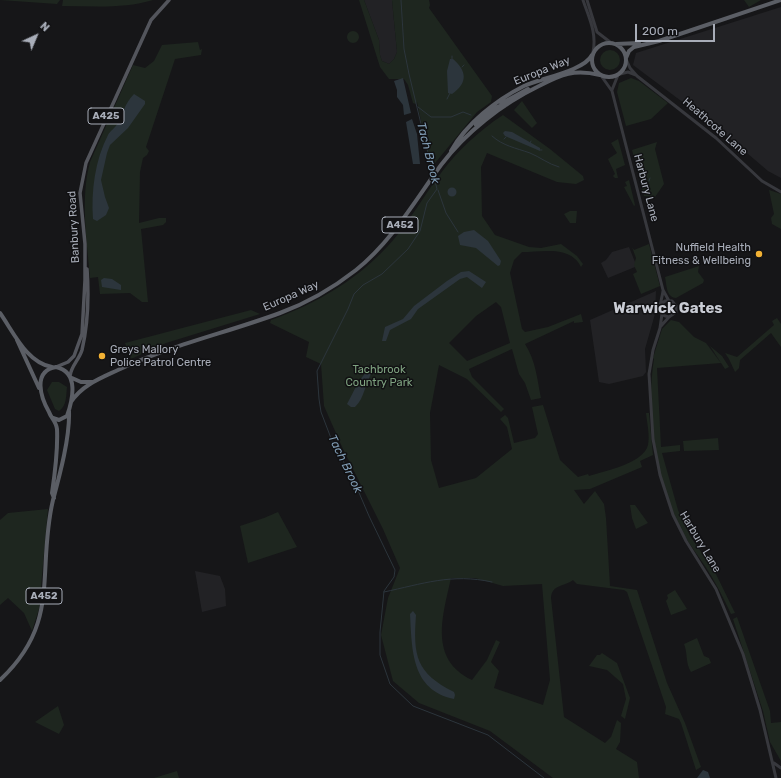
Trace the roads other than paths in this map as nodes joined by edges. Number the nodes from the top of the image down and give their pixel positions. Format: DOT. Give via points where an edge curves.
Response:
graph roads {
  1 [pos="169,0"];
  2 [pos="582,0"];
  3 [pos="587,0"];
  4 [pos="775,0"];
  5 [pos="781,0"];
  6 [pos="736,15"];
  7 [pos="663,39"];
  8 [pos="612,43"];
  9 [pos="592,53"];
  10 [pos="626,59"];
  11 [pos="619,75"];
  12 [pos="601,76"];
  13 [pos="637,76"];
  14 [pos="552,80"];
  15 [pos="612,91"];
  16 [pos="499,102"];
  17 [pos="506,105"];
  18 [pos="455,145"];
  19 [pos="448,157"];
  20 [pos="781,192"];
  21 [pos="85,244"];
  22 [pos="663,290"];
  23 [pos="669,301"];
  24 [pos="661,304"];
  25 [pos="0,314"];
  26 [pos="662,314"];
  27 [pos="669,317"];
  28 [pos="660,328"];
  29 [pos="17,339"];
  30 [pos="54,367"];
  31 [pos="71,377"];
  32 [pos="92,382"];
  33 [pos="41,392"];
  34 [pos="71,402"];
  35 [pos="69,411"];
  36 [pos="53,418"];
  37 [pos="54,498"];
  38 [pos="0,680"];
  39 [pos="772,760"];
  40 [pos="781,768"];
  41 [pos="776,777"];
  1 -- 21 [label="main road, Banbury Road / A425" via="149,24 86,163 80,193"];
  2 -- 9 [label="street" via="594,32"];
  3 -- 8 [label="street" via="597,32"];
  4 -- 6 [label="highway"];
  5 -- 6 [label="highway"];
  6 -- 7 [label="highway"];
  7 -- 8 [label="highway" via="632,44"];
  7 -- 10 [label="highway" via="634,47"];
  8 -- 9 [label="highway" via="599,45"];
  8 -- 10 [label="highway" via="622,49"];
  9 -- 12 [label="highway" via="593,66"];
  9 -- 16 [label="highway, Europa Way / A452" via="583,65 529,84"];
  10 -- 11 [label="highway" via="625,67"];
  10 -- 13 [label="street, Heathcote Lane"];
  11 -- 12 [label="highway" via="609,78"];
  11 -- 13 [label="street" via="630,73"];
  11 -- 15 [label="street"];
  12 -- 14 [label="highway, Europa Way / A452" via="577,71"];
  12 -- 15 [label="street, Harbury Lane"];
  13 -- 20 [label="street, Heathcote Lane" via="716,138 762,181"];
  14 -- 16 [label="highway" via="532,86 506,101"];
  14 -- 17 [label="highway, Europa Way / A452"];
  15 -- 22 [label="street, Harbury Lane"];
  16 -- 18 [label="highway, Europa Way / A452"];
  17 -- 18 [label="highway" via="494,109"];
  17 -- 19 [label="highway, Europa Way / A452" via="470,134"];
  18 -- 19 [label="highway, Europa Way / A452"];
  19 -- 32 [label="highway, Europa Way / A452" via="403,221 379,249 355,271 316,297 281,313 170,348"];
  21 -- 30 [label="main road, Banbury Road / A425" via="82,334 74,356 68,362"];
  21 -- 31 [label="main road" via="89,296 80,354 72,367"];
  22 -- 23 [label="street, Harbury Lane"];
  22 -- 24 [label="street, Harbury Lane"];
  23 -- 24 [label="street"];
  23 -- 27 [label="street" via="674,304 676,310"];
  24 -- 26 [label="street"];
  25 -- 29 [label="highway"];
  26 -- 27 [label="street"];
  26 -- 28 [label="street, Harbury Lane"];
  27 -- 28 [label="street, Harbury Lane"];
  28 -- 39 [label="street, Harbury Lane" via="652,350 649,379 653,439 662,484 679,527 712,580 734,629 757,697"];
  29 -- 30 [label="highway" via="34,360 42,365"];
  29 -- 33 [label="highway"];
  30 -- 31 [label="highway" via="64,370"];
  30 -- 33 [label="highway" via="45,372 40,379"];
  31 -- 32 [label="highway" via="81,382"];
  31 -- 34 [label="highway"];
  32 -- 34 [label="highway, Europa Way / A452"];
  33 -- 36 [label="highway"];
  34 -- 35 [label="highway"];
  35 -- 36 [label="highway" via="62,419"];
  35 -- 37 [label="highway, A452"];
  36 -- 37 [label="highway, A452" via="57,429 52,493"];
  37 -- 38 [label="highway, A452" via="46,554 44,603 40,620 25,652"];
  39 -- 40 [label="street"];
  39 -- 41 [label="street, Harbury Lane"];
}
